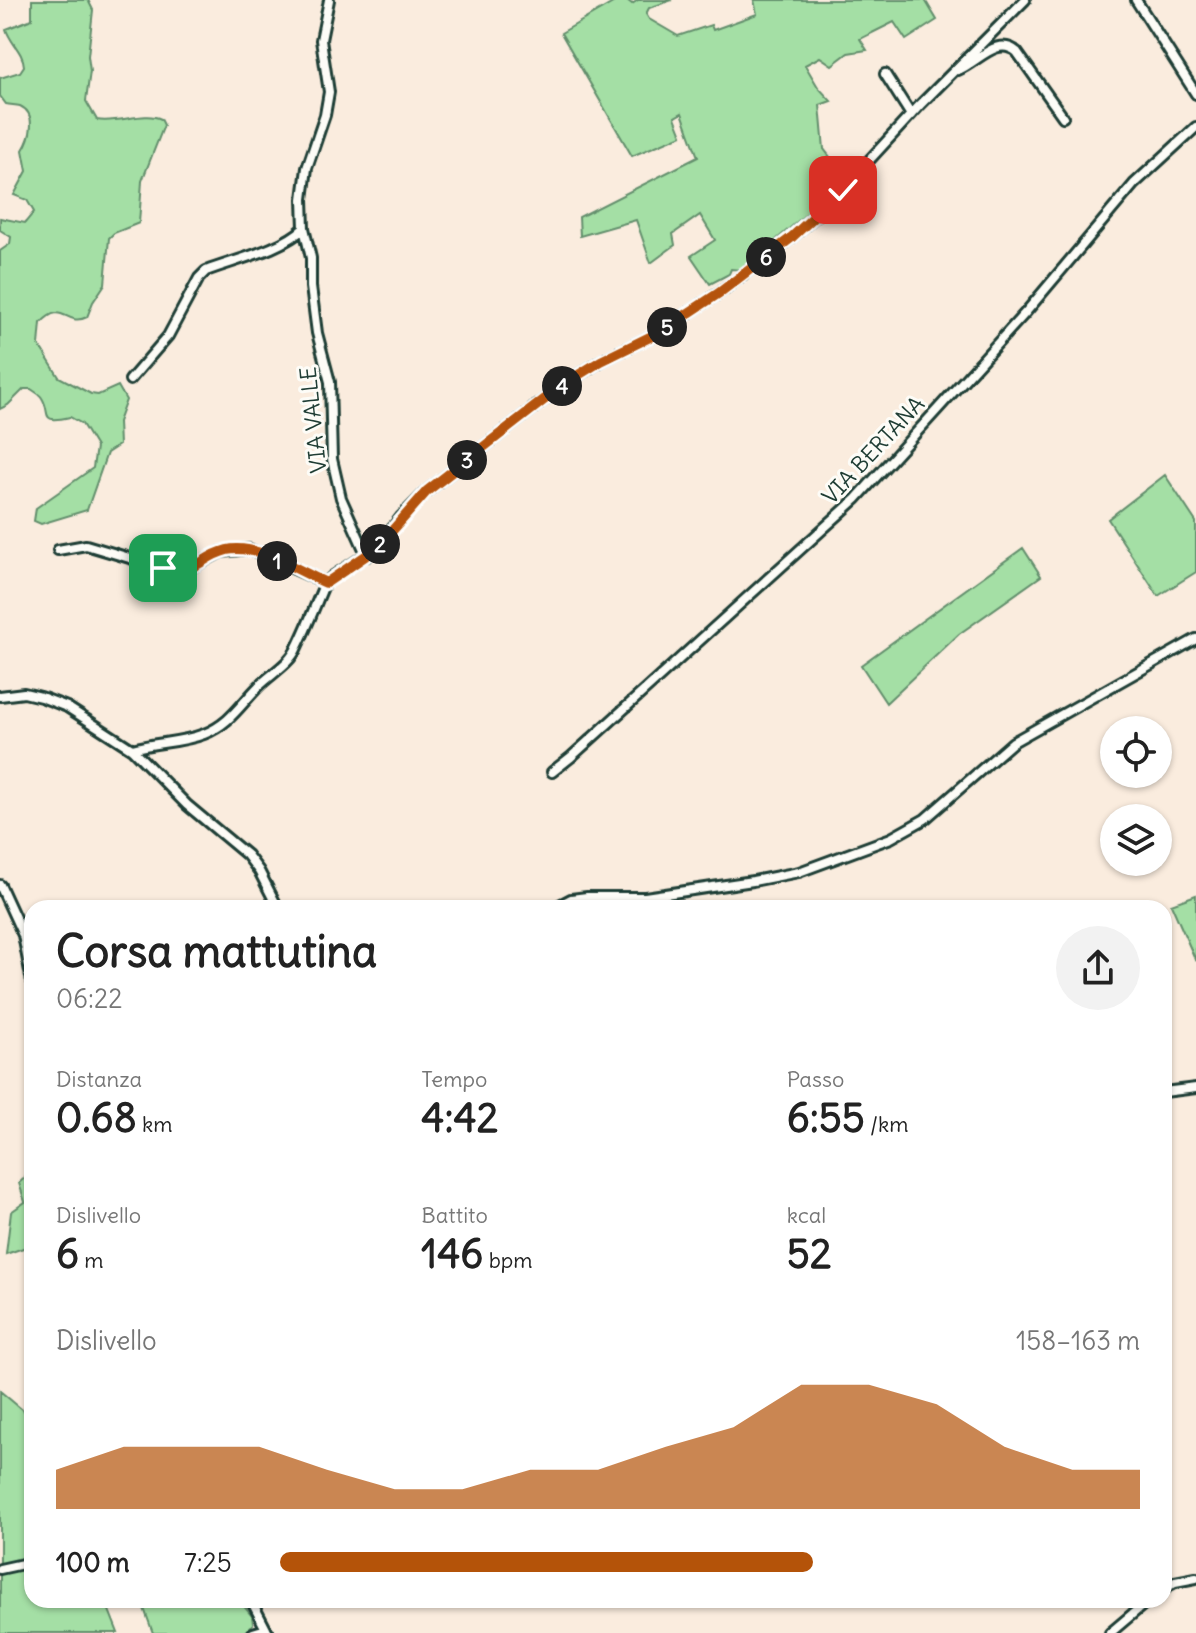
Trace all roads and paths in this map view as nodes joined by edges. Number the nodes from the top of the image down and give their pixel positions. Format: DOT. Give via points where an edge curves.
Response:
graph roads {
  1 [pos="329,0"];
  2 [pos="1025,0"];
  3 [pos="1136,0"];
  4 [pos="953,72"];
  5 [pos="885,74"];
  6 [pos="1196,94"];
  7 [pos="911,115"];
  8 [pos="1063,117"];
  9 [pos="1196,127"];
  10 [pos="304,228"];
  11 [pos="130,380"];
  12 [pos="58,550"];
  13 [pos="367,556"];
  14 [pos="326,583"];
  15 [pos="1196,639"];
  16 [pos="0,696"];
  17 [pos="132,749"];
  18 [pos="552,772"];
  19 [pos="0,885"];
  20 [pos="274,900"];
  21 [pos="569,900"];
  22 [pos="24,940"];
  23 [pos="1196,1088"];
  24 [pos="1172,1091"];
  25 [pos="24,1564"];
  26 [pos="0,1569"];
  27 [pos="1196,1578"];
  28 [pos="1172,1584"];
  29 [pos="255,1608"];
  30 [pos="1140,1608"];
  31 [pos="267,1631"];
  32 [pos="253,1633"];
  33 [pos="1110,1633"];
  1 -- 10 [label="street, VIA VALLE" via="321,40 329,92 307,168"];
  2 -- 4 [label="street"];
  3 -- 6 [label="street"];
  4 -- 7 [label="street"];
  4 -- 8 [label="street" via="1007,45"];
  5 -- 7 [label="street"];
  7 -- 13 [label="street" via="791,238 660,332 567,382 427,491"];
  9 -- 18 [label="street, VIA BERTANA" via="1134,184 856,499"];
  10 -- 11 [label="street" via="276,245 206,271 168,336"];
  10 -- 13 [label="street, VIA VALLE" via="317,333 330,382 332,459 341,498"];
  12 -- 14 [label="street" via="86,545 187,570 221,552 249,549"];
  13 -- 14 [label="street"];
  14 -- 17 [label="street" via="287,663 235,716 202,735"];
  15 -- 21 [label="street" via="1013,742 925,819 891,838 799,872 753,881 645,897"];
  16 -- 17 [label="street" via="24,693 67,707"];
  17 -- 20 [label="street" via="247,855"];
  19 -- 22 [label="street"];
  23 -- 24 [label="street"];
  25 -- 26 [label="street"];
  27 -- 28 [label="street"];
  29 -- 31 [label="street"];
  30 -- 33 [label="street"];
  31 -- 32 [label="street"];
}
